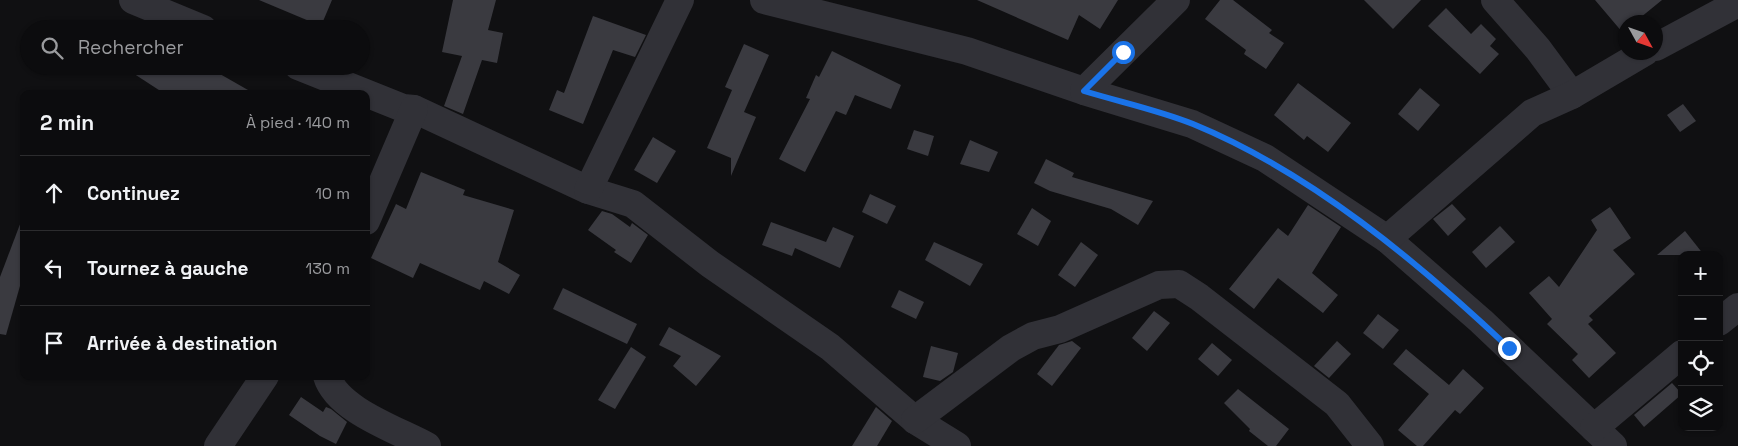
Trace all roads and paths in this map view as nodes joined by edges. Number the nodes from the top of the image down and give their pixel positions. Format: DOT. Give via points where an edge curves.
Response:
graph roads {
  1 [pos="133,0"];
  2 [pos="680,0"];
  3 [pos="764,0"];
  4 [pos="1176,0"];
  5 [pos="1496,0"];
  6 [pos="1738,3"];
  7 [pos="850,10"];
  8 [pos="181,20"];
  9 [pos="1663,43"];
  10 [pos="1631,60"];
  11 [pos="320,75"];
  12 [pos="358,90"];
  13 [pos="1084,91"];
  14 [pos="370,95"];
  15 [pos="1572,95"];
  16 [pos="414,109"];
  17 [pos="588,190"];
  18 [pos="370,212"];
  19 [pos="1386,240"];
  20 [pos="1738,307"];
  21 [pos="1723,319"];
  22 [pos="1678,357"];
  23 [pos="263,380"];
  24 [pos="328,380"];
  25 [pos="915,420"];
  26 [pos="1594,428"];
  27 [pos="218,446"];
  28 [pos="427,446"];
  29 [pos="957,446"];
  30 [pos="1370,446"];
  31 [pos="1613,446"];
  1 -- 8 [label="street"];
  2 -- 17 [label="street"];
  3 -- 7 [label="street"];
  4 -- 13 [label="street"];
  5 -- 15 [label="street"];
  6 -- 9 [label="street"];
  7 -- 13 [label="street"];
  10 -- 15 [label="street"];
  11 -- 12 [label="street"];
  13 -- 19 [label="street" via="1192,124 1265,158"];
  14 -- 16 [label="street"];
  15 -- 19 [label="street" via="1532,113"];
  16 -- 17 [label="street"];
  16 -- 18 [label="street"];
  17 -- 25 [label="street" via="633,204 710,264 830,347"];
  19 -- 26 [label="street" via="1481,321"];
  20 -- 21 [label="street"];
  22 -- 26 [label="street"];
  23 -- 27 [label="street"];
  24 -- 28 [label="street" via="344,400"];
  25 -- 29 [label="street"];
  25 -- 30 [label="street" via="1011,348 1033,336 1060,329 1159,285 1178,284 1338,404"];
  26 -- 31 [label="street"];
}
